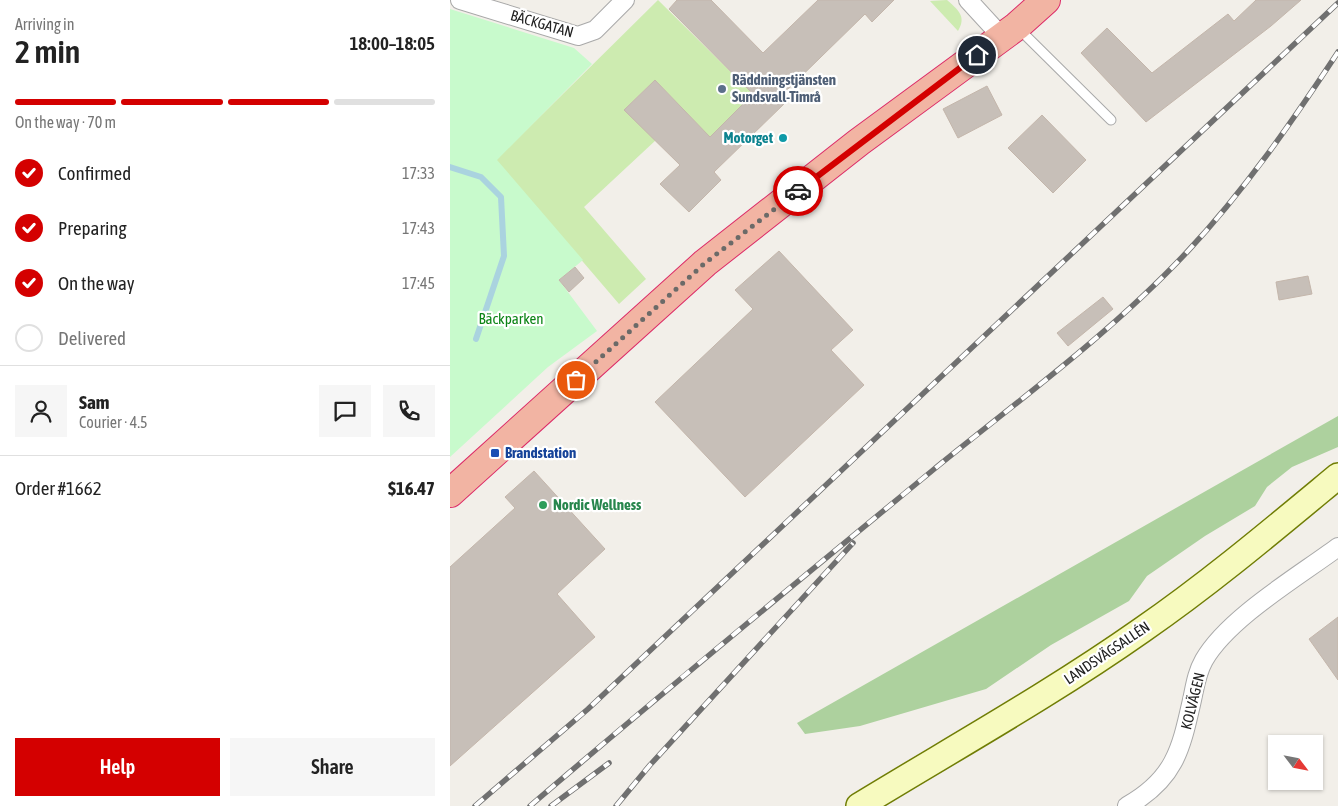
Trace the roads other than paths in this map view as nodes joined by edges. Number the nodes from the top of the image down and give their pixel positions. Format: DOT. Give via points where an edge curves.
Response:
graph roads {
  1 [pos="460,0"];
  2 [pos="625,0"];
  3 [pos="968,0"];
  4 [pos="1046,0"];
  5 [pos="1010,31"];
  6 [pos="1111,120"];
  7 [pos="1338,476"];
  8 [pos="450,494"];
  9 [pos="1338,547"];
  10 [pos="860,806"];
  11 [pos="1127,806"];
  1 -- 2 [label="street, BÄCKGATAN" via="578,36 595,30"];
  3 -- 5 [label="street"];
  4 -- 5 [label="highway"];
  5 -- 6 [label="lane"];
  5 -- 8 [label="highway" via="705,263"];
  7 -- 10 [label="main road, LANDSVÄGSALLÉN" via="1267,535 1142,630 1030,704"];
  9 -- 11 [label="street, KOLVÄGEN" via="1238,620 1218,641 1196,677 1182,744 1171,768"];
}
